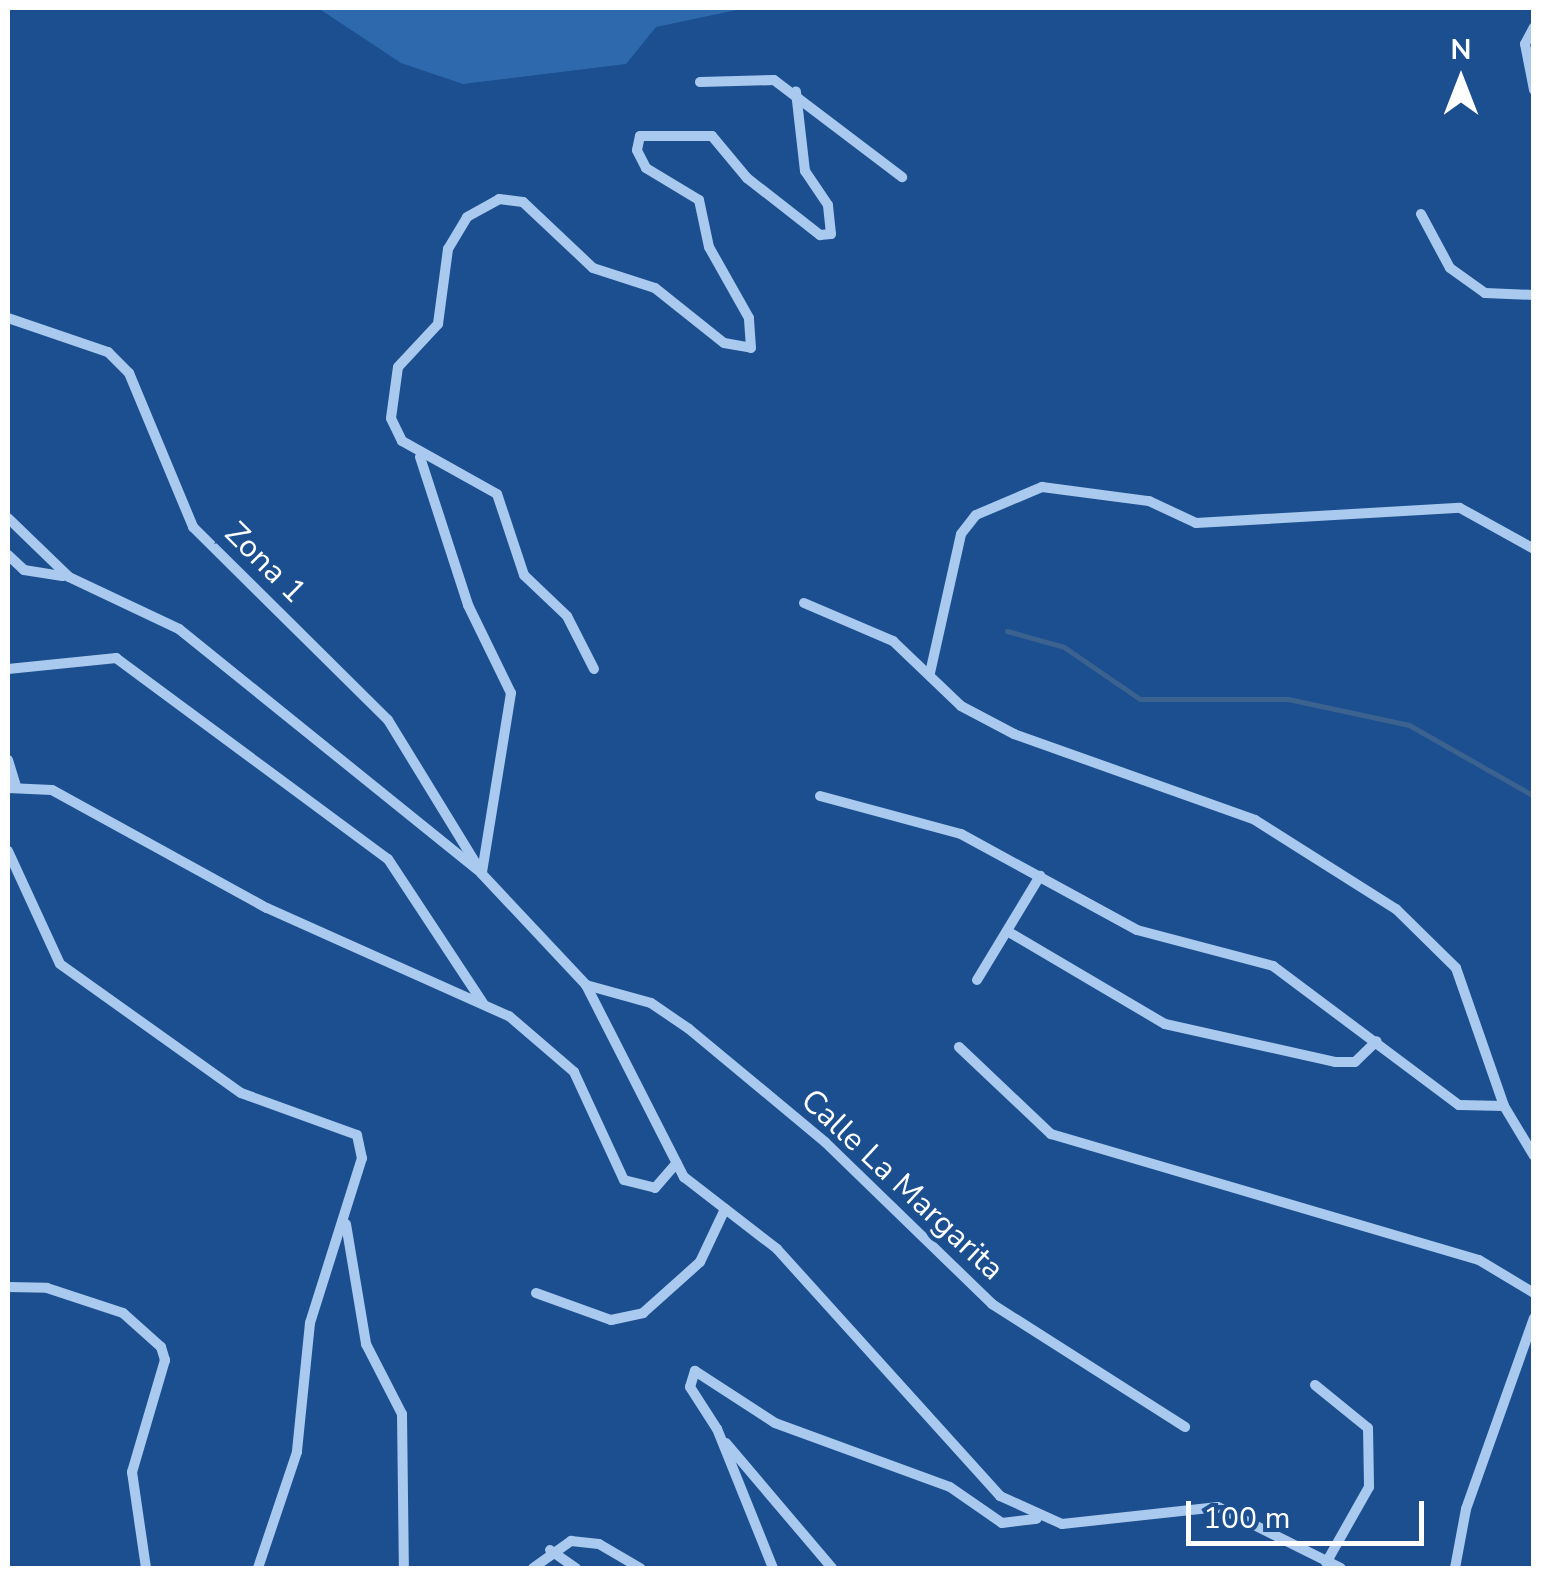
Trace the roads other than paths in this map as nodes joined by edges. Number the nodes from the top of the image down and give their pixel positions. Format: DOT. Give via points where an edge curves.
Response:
graph roads {
  1 [pos="1534,27"];
  2 [pos="700,82"];
  3 [pos="1534,90"];
  4 [pos="796,92"];
  5 [pos="902,177"];
  6 [pos="1421,214"];
  7 [pos="1534,295"];
  8 [pos="8,318"];
  9 [pos="420,457"];
  10 [pos="8,518"];
  11 [pos="1534,549"];
  12 [pos="8,555"];
  13 [pos="69,577"];
  14 [pos="804,603"];
  15 [pos="594,669"];
  16 [pos="8,670"];
  17 [pos="930,672"];
  18 [pos="8,760"];
  19 [pos="12,787"];
  20 [pos="820,796"];
  21 [pos="8,850"];
  22 [pos="482,873"];
  23 [pos="1040,876"];
  24 [pos="1007,931"];
  25 [pos="977,980"];
  26 [pos="586,986"];
  27 [pos="484,1004"];
  28 [pos="1378,1040"];
  29 [pos="959,1047"];
  30 [pos="1504,1106"];
  31 [pos="1534,1156"];
  32 [pos="677,1164"];
  33 [pos="726,1209"];
  34 [pos="345,1218"];
  35 [pos="8,1288"];
  36 [pos="536,1293"];
  37 [pos="1534,1293"];
  38 [pos="1534,1318"];
  39 [pos="1315,1385"];
  40 [pos="1185,1427"];
  41 [pos="717,1430"];
  42 [pos="1037,1519"];
  43 [pos="550,1550"];
  44 [pos="1326,1562"];
  45 [pos="146,1568"];
  46 [pos="258,1568"];
  47 [pos="404,1568"];
  48 [pos="532,1568"];
  49 [pos="576,1568"];
  50 [pos="640,1568"];
  51 [pos="773,1568"];
  52 [pos="832,1568"];
  53 [pos="1340,1568"];
  54 [pos="1455,1568"];
  1 -- 3 [label="street" via="1525,44"];
  2 -- 4 [label="street" via="774,80"];
  4 -- 5 [label="street"];
  4 -- 9 [label="street" via="800,153 828,205 832,234 820,235 747,178 712,136 640,136 637,150 646,168 700,200 709,248 749,318 752,348 724,343 654,288 593,268 523,202 499,198 467,217 448,249 438,324 398,367 391,418"];
  6 -- 7 [label="street" via="1450,268 1485,293"];
  8 -- 22 [label="street, Zona 1" via="108,352 129,373 193,527 388,720"];
  9 -- 15 [label="street" via="497,494 524,575 567,616"];
  9 -- 22 [label="street" via="468,605 510,693"];
  10 -- 13 [label="street"];
  11 -- 17 [label="street" via="1460,508 1196,524 1149,501 1042,487 976,515 961,534"];
  12 -- 13 [label="street" via="24,570"];
  13 -- 22 [label="street" via="179,630"];
  14 -- 17 [label="street" via="892,641"];
  16 -- 27 [label="street" via="116,658 388,859"];
  17 -- 30 [label="street" via="961,706 1014,734 1255,820 1396,909 1456,968"];
  18 -- 19 [label="street"];
  19 -- 27 [label="street" via="52,790 267,908"];
  20 -- 23 [label="street" via="961,834"];
  21 -- 34 [label="street" via="60,964 241,1093 357,1135 362,1158"];
  22 -- 26 [label="street"];
  23 -- 24 [label="street"];
  23 -- 28 [label="street" via="1136,930 1273,966"];
  24 -- 25 [label="street"];
  24 -- 28 [label="street" via="1165,1024 1335,1062 1355,1062"];
  26 -- 32 [label="street"];
  26 -- 40 [label="street, Calle La Margarita" via="650,1003 689,1028 825,1142 992,1304"];
  27 -- 32 [label="street" via="536,1033 574,1072 624,1180 655,1188"];
  28 -- 30 [label="street" via="1459,1105"];
  29 -- 37 [label="street" via="1051,1134 1479,1260"];
  30 -- 31 [label="street"];
  32 -- 33 [label="street"];
  33 -- 36 [label="street" via="700,1262 643,1314 611,1320"];
  33 -- 42 [label="street" via="778,1249 1000,1496"];
  34 -- 46 [label="street" via="310,1323 297,1452"];
  34 -- 47 [label="street" via="366,1344 402,1414"];
  35 -- 45 [label="street" via="47,1288 123,1312 160,1347 165,1360 132,1472"];
  38 -- 54 [label="street" via="1466,1509"];
  39 -- 44 [label="street" via="1356,1414 1369,1448 1369,1487"];
  41 -- 42 [label="street" via="688,1374 707,1372 805,1438 950,1487 1002,1524"];
  41 -- 51 [label="street"];
  41 -- 52 [label="street" via="769,1504"];
  42 -- 44 [label="street" via="1218,1508"];
  43 -- 48 [label="street"];
  43 -- 49 [label="street"];
  43 -- 50 [label="street" via="600,1544"];
  44 -- 53 [label="street"];
}
